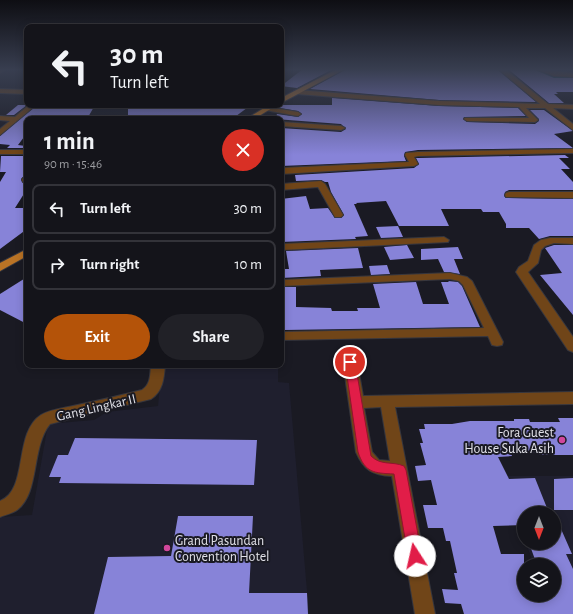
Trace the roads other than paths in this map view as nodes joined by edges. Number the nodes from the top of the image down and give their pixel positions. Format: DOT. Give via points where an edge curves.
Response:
graph roads {
  1 [pos="369,98"];
  2 [pos="535,98"];
  3 [pos="521,106"];
  4 [pos="545,106"];
  5 [pos="573,107"];
  6 [pos="29,108"];
  7 [pos="267,109"];
  8 [pos="298,114"];
  9 [pos="254,116"];
  10 [pos="0,118"];
  11 [pos="16,119"];
  12 [pos="467,119"];
  13 [pos="284,124"];
  14 [pos="341,128"];
  15 [pos="573,128"];
  16 [pos="0,133"];
  17 [pos="573,151"];
  18 [pos="0,152"];
  19 [pos="24,152"];
  20 [pos="284,172"];
  21 [pos="284,187"];
  22 [pos="509,195"];
  23 [pos="573,195"];
  24 [pos="338,215"];
  25 [pos="444,240"];
  26 [pos="573,241"];
  27 [pos="284,247"];
  28 [pos="24,254"];
  29 [pos="0,268"];
  30 [pos="284,283"];
  31 [pos="284,336"];
  32 [pos="573,347"];
  33 [pos="350,362"];
  34 [pos="158,368"];
  35 [pos="573,398"];
  36 [pos="387,401"];
  37 [pos="356,402"];
  38 [pos="400,470"];
  39 [pos="0,509"];
  40 [pos="426,614"];
  1 -- 3 [label="street"];
  2 -- 4 [label="street"];
  3 -- 4 [label="street"];
  3 -- 12 [label="street" via="535,120"];
  4 -- 5 [label="street"];
  4 -- 15 [label="street"];
  6 -- 11 [label="street"];
  7 -- 8 [label="street"];
  7 -- 9 [label="main road"];
  10 -- 11 [label="street"];
  11 -- 16 [label="street"];
  13 -- 14 [label="street"];
  17 -- 20 [label="street" via="418,154 409,155 414,164"];
  18 -- 19 [label="street"];
  21 -- 24 [label="street" via="321,184"];
  22 -- 23 [label="street"];
  25 -- 27 [label="street"];
  26 -- 32 [label="street" via="542,244 533,263 522,272"];
  28 -- 29 [label="main road"];
  30 -- 31 [label="street" via="457,277 468,283 495,337"];
  33 -- 37 [label="street"];
  34 -- 39 [label="street, Gang Lingkar II" via="156,384 146,395 44,421 33,439 18,497 7,508"];
  35 -- 36 [label="street"];
  36 -- 37 [label="street"];
  36 -- 38 [label="street"];
  37 -- 38 [label="street" via="366,460 374,467"];
  38 -- 40 [label="street"];
}
